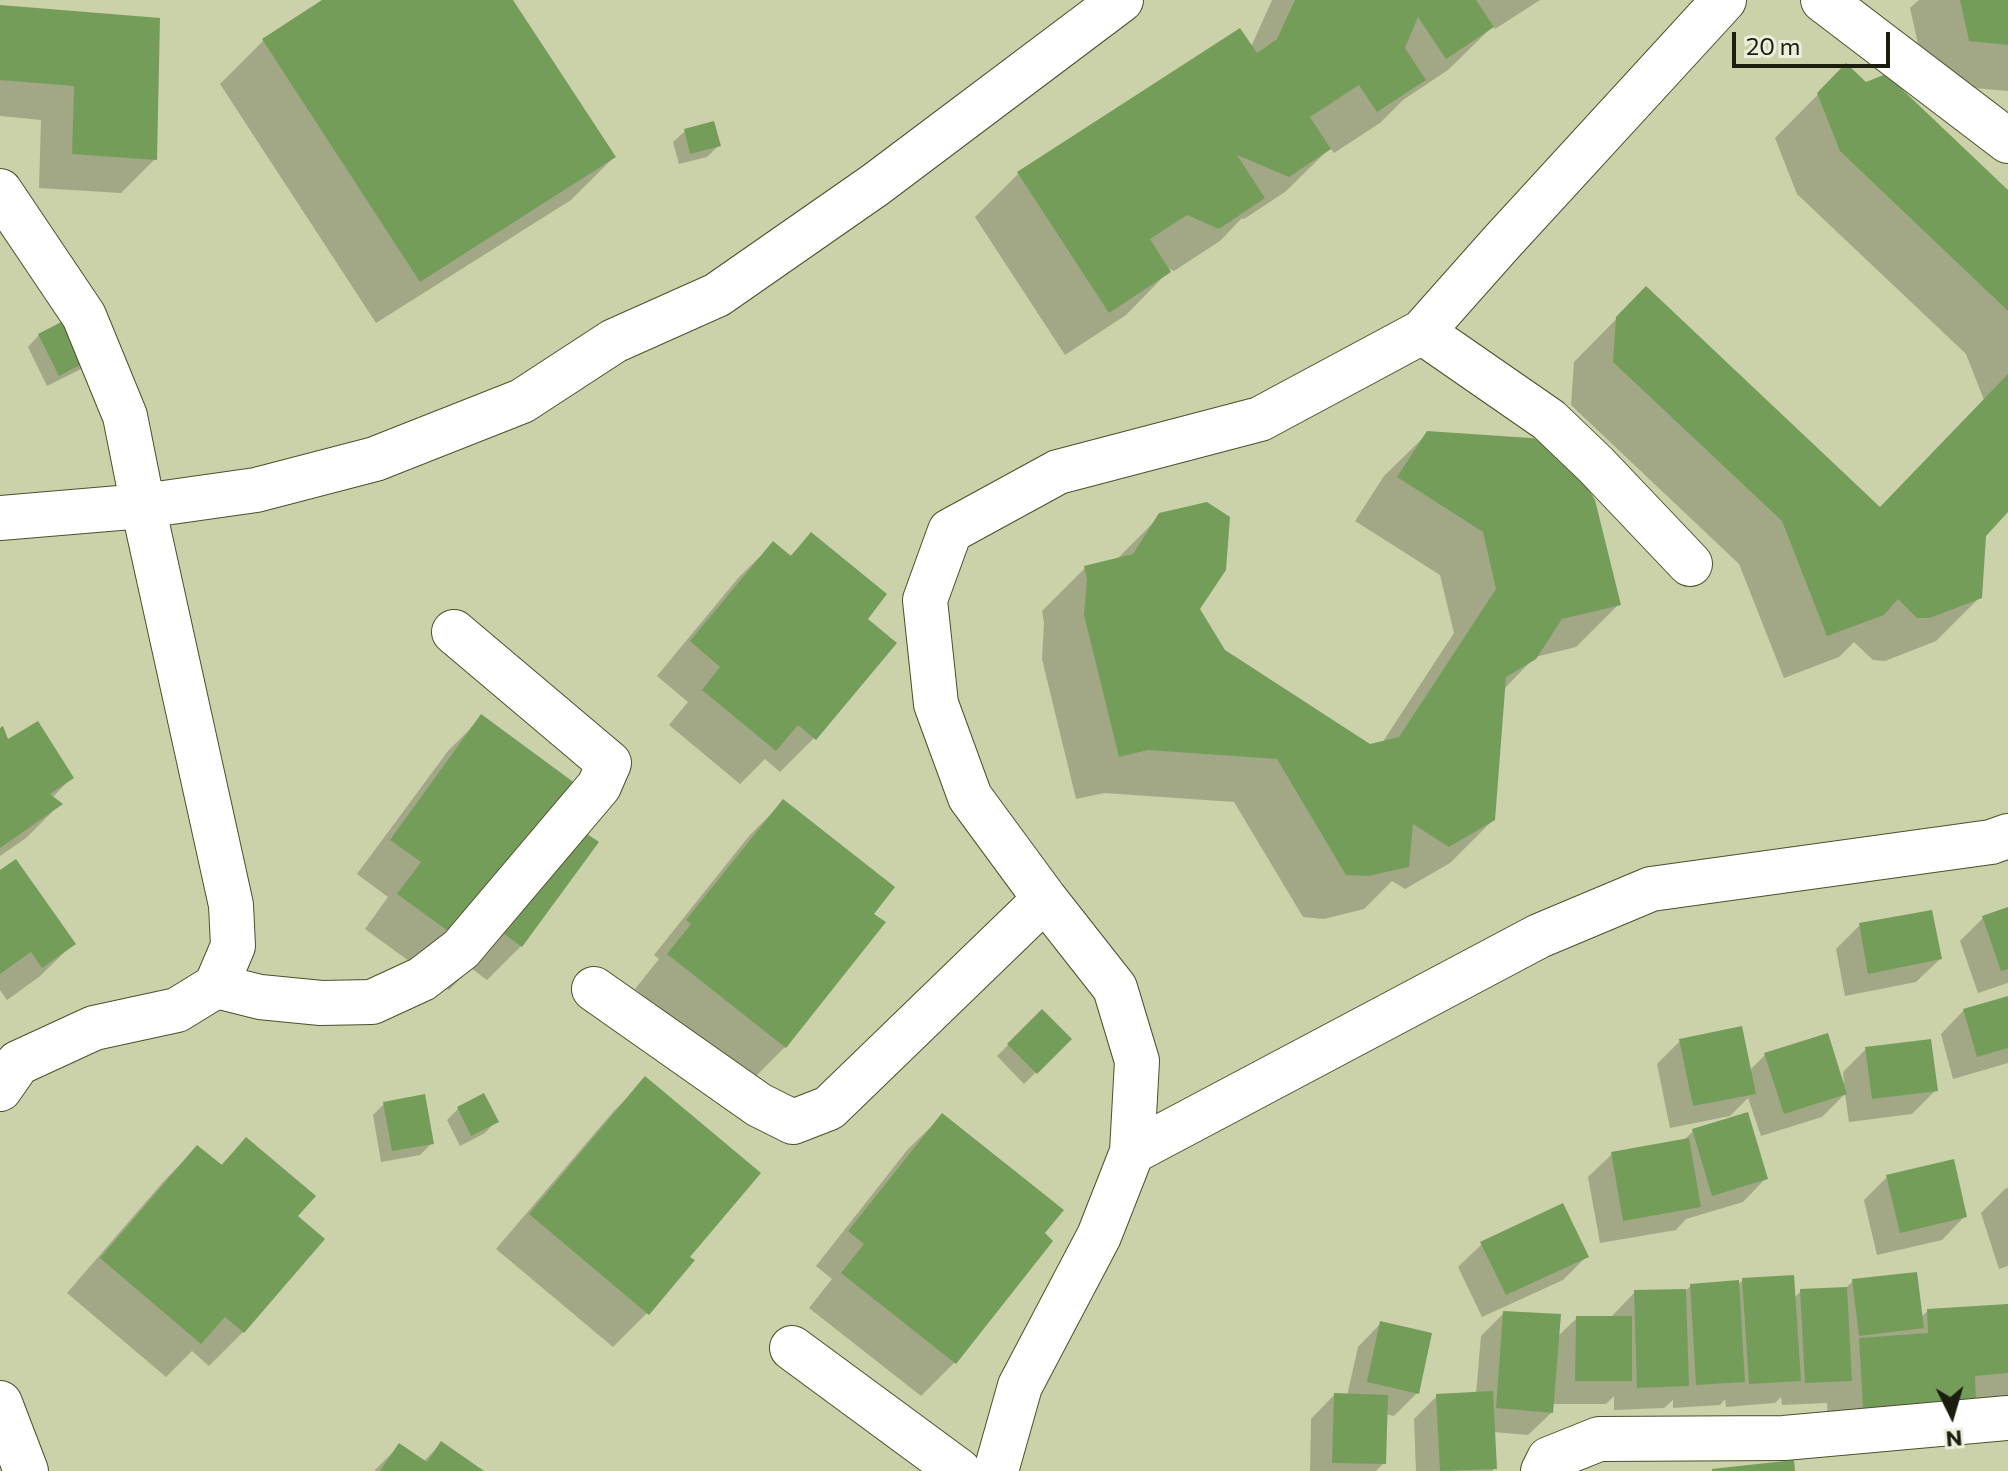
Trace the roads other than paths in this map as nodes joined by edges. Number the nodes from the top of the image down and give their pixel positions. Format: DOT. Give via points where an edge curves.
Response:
graph roads {
  1 [pos="1121,0"];
  2 [pos="1724,0"];
  3 [pos="1823,0"];
  4 [pos="2008,141"];
  5 [pos="0,191"];
  6 [pos="1422,332"];
  7 [pos="143,506"];
  8 [pos="0,518"];
  9 [pos="1690,564"];
  10 [pos="454,632"];
  11 [pos="2008,836"];
  12 [pos="1045,899"];
  13 [pos="216,986"];
  14 [pos="594,989"];
  15 [pos="0,1089"];
  16 [pos="1132,1152"];
  17 [pos="792,1348"];
  18 [pos="0,1403"];
  19 [pos="2008,1418"];
  20 [pos="26,1471"];
  21 [pos="959,1471"];
  22 [pos="996,1471"];
  23 [pos="1543,1471"];
  1 -- 7 [label="street" via="875,185 717,295 614,341 522,401 375,459 256,490"];
  2 -- 6 [label="street"];
  3 -- 4 [label="street"];
  5 -- 7 [label="street" via="84,316 125,416"];
  6 -- 9 [label="street" via="1549,420"];
  6 -- 12 [label="street" via="1260,419 1058,472 950,531 925,600 936,704 970,797"];
  7 -- 8 [label="street"];
  7 -- 13 [label="street" via="231,905 233,946"];
  10 -- 13 [label="street" via="609,763 599,786 461,949 422,979 372,1002 260,997"];
  11 -- 16 [label="street" via="1651,889 1539,936"];
  12 -- 14 [label="street" via="829,1108 793,1122 759,1105"];
  12 -- 16 [label="street" via="1115,988 1137,1061"];
  13 -- 15 [label="street" via="177,1010 94,1028 18,1063"];
  16 -- 22 [label="street" via="1099,1236 1020,1386"];
  17 -- 21 [label="street"];
  18 -- 20 [label="street"];
  19 -- 23 [label="street" via="1784,1438 1599,1439 1549,1459"];
}
